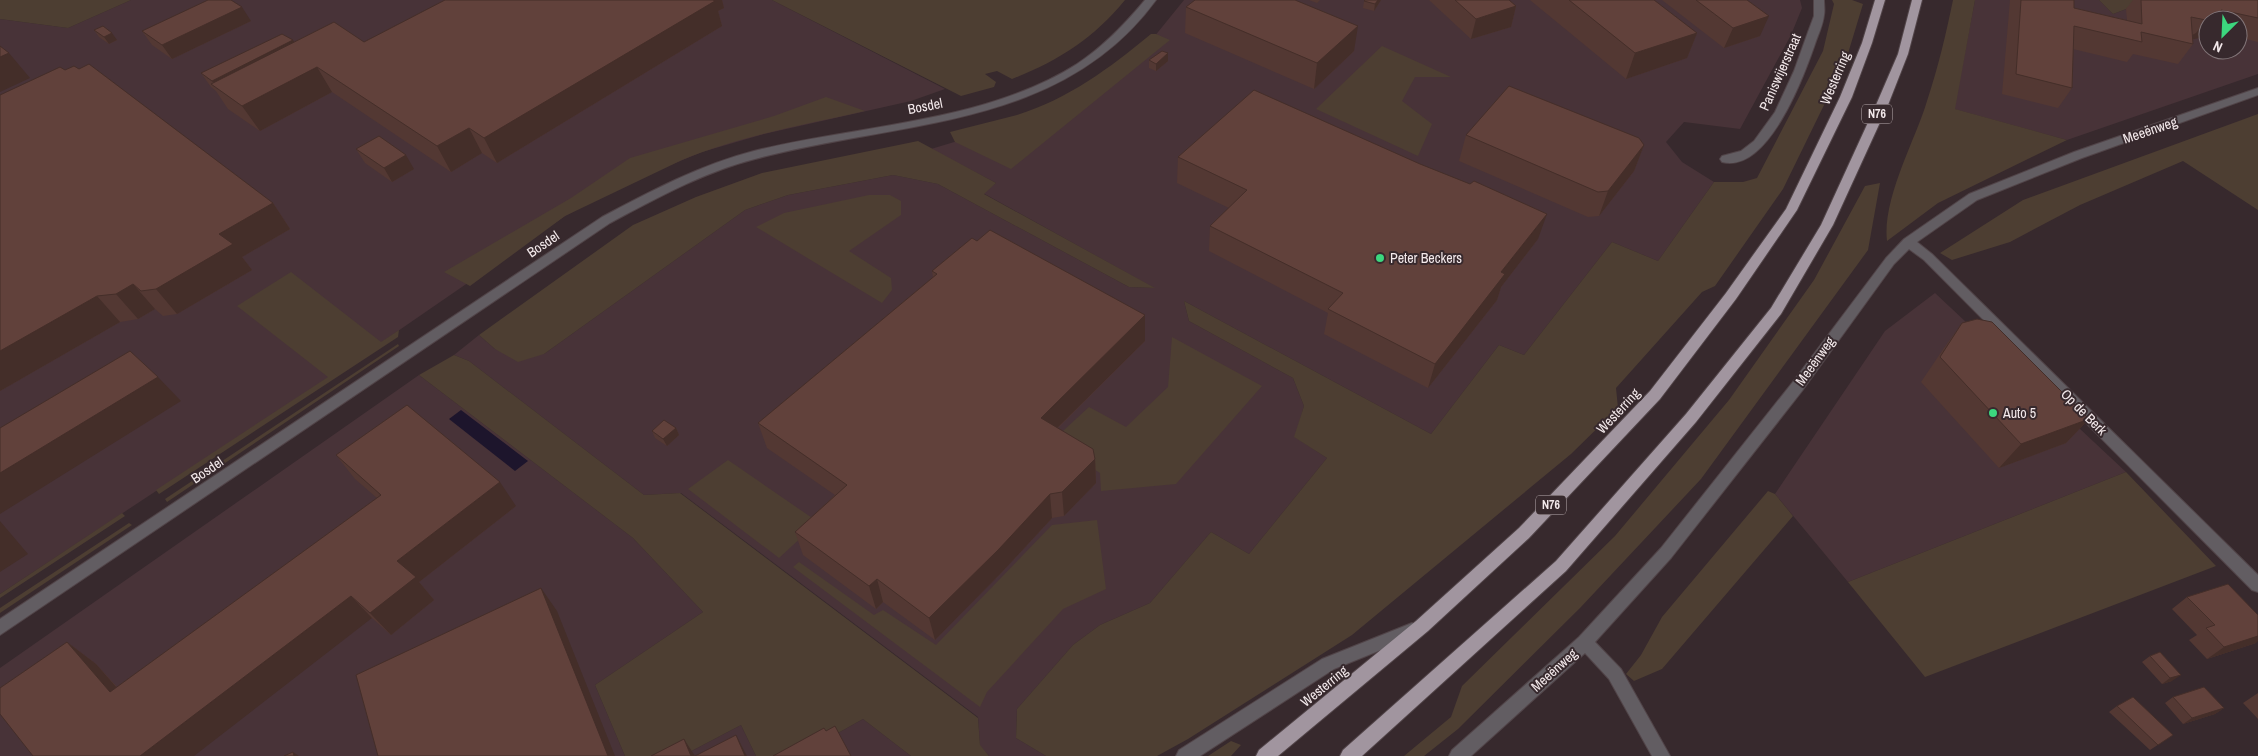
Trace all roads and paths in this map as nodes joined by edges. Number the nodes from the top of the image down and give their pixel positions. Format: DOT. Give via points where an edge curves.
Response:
graph roads {
  1 [pos="1151,0"];
  2 [pos="1819,0"];
  3 [pos="1880,0"];
  4 [pos="1917,0"];
  5 [pos="2258,91"];
  6 [pos="1726,160"];
  7 [pos="1908,242"];
  8 [pos="2258,585"];
  9 [pos="1422,626"];
  10 [pos="0,628"];
  11 [pos="1585,642"];
  12 [pos="1185,756"];
  13 [pos="1265,756"];
  14 [pos="1350,756"];
  15 [pos="1458,756"];
  16 [pos="1662,756"];
  1 -- 10 [label="street, Bosdel" via="1123,33 1079,66 1023,96 953,116 753,155 680,180 606,220"];
  2 -- 6 [label="street, Paniswijerstraat" via="1819,16 1781,114 1756,146 1744,155"];
  3 -- 9 [label="highway, Westerring / N76" via="1846,97 1791,210 1731,296 1654,395 1524,533"];
  4 -- 14 [label="highway, N76" via="1903,54 1878,114 1827,225 1776,311 1691,418 1561,566"];
  5 -- 7 [label="street, Meeënweg" via="1973,196"];
  7 -- 8 [label="street, Op de Berk" via="1928,256"];
  7 -- 11 [label="street, Meeënweg" via="1890,261 1666,553"];
  9 -- 12 [label="street" via="1328,664"];
  9 -- 13 [label="highway, Westerring / N76"];
  11 -- 15 [label="street, Meeënweg"];
  11 -- 16 [label="street" via="1615,674"];
}
